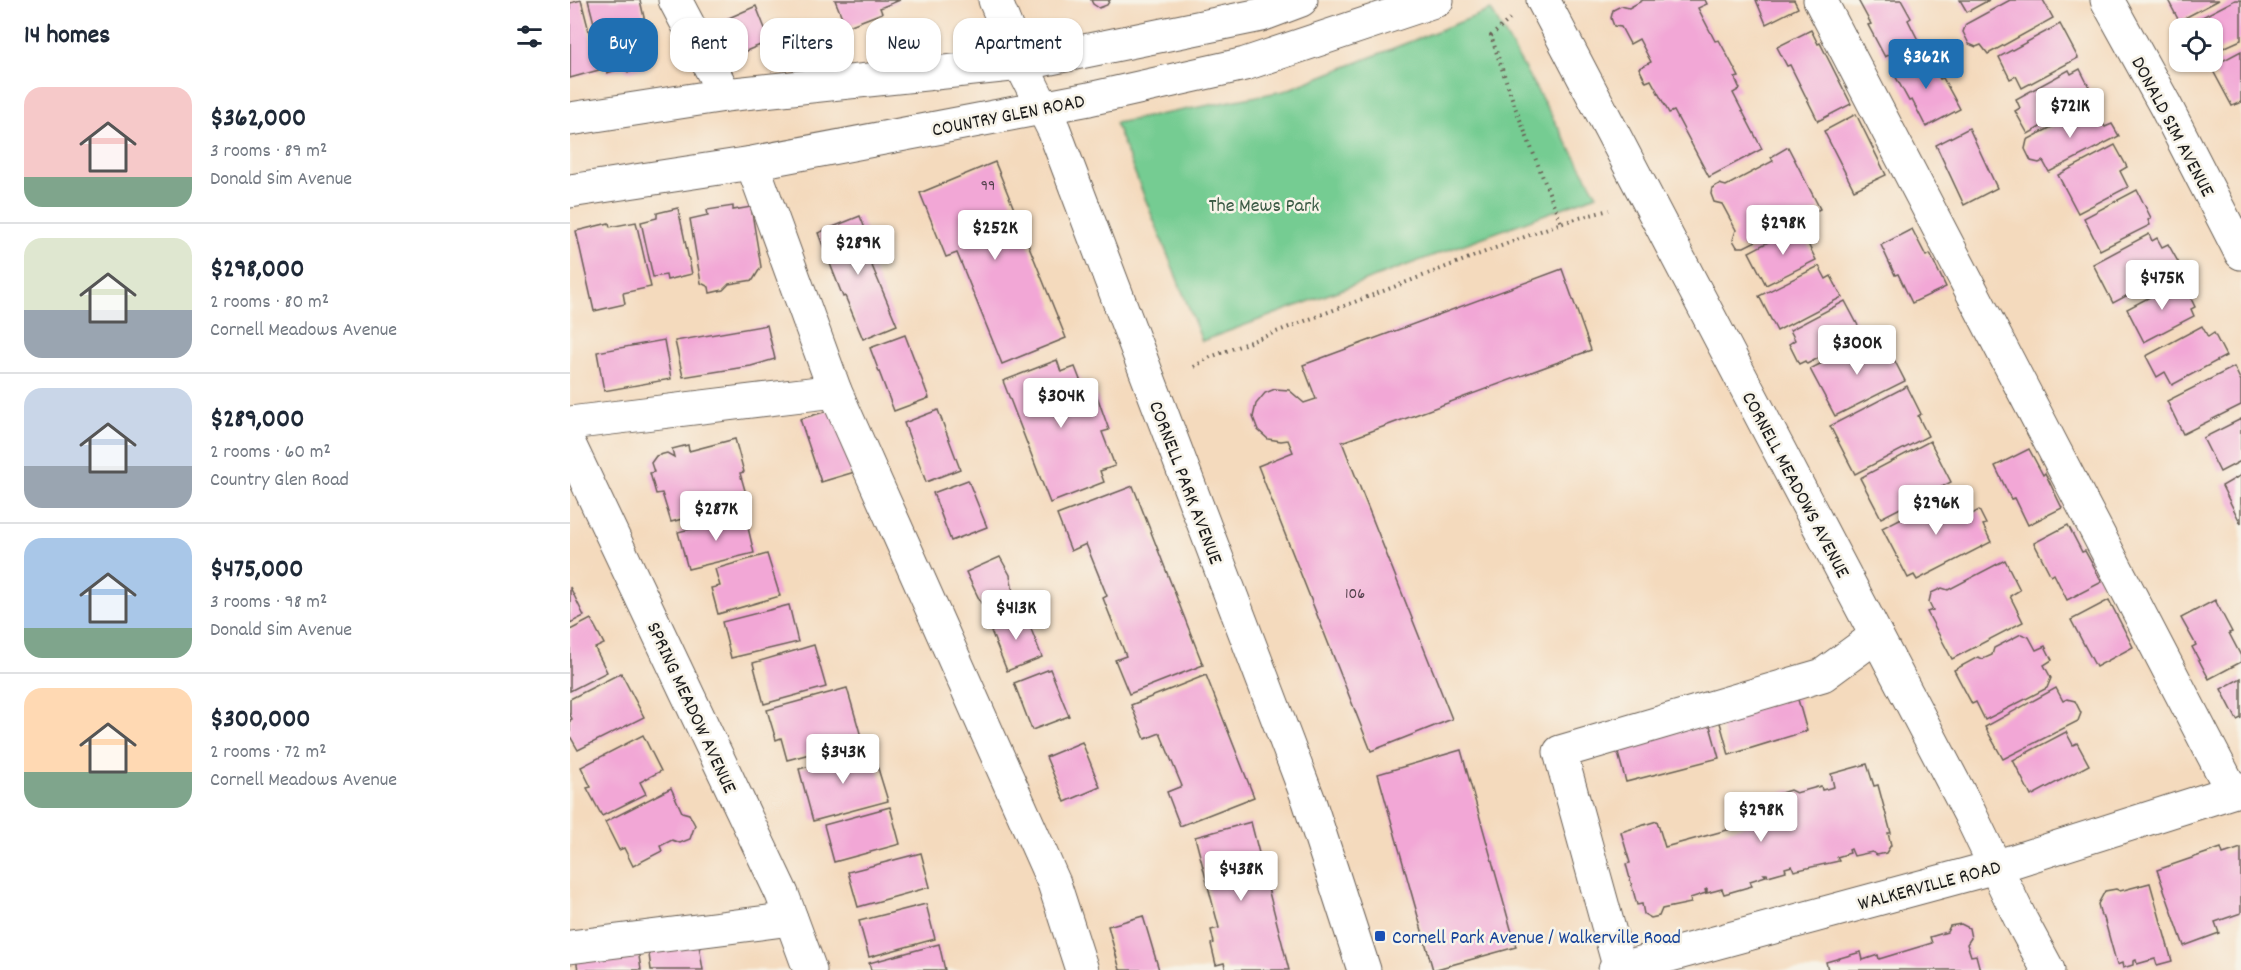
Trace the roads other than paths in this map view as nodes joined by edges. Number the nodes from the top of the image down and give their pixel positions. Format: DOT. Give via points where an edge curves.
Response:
graph roads {
  1 [pos="675,0"];
  2 [pos="995,0"];
  3 [pos="1301,0"];
  4 [pos="1437,0"];
  5 [pos="1543,0"];
  6 [pos="1820,0"];
  7 [pos="2107,0"];
  8 [pos="1003,18"];
  9 [pos="1083,51"];
  10 [pos="953,71"];
  11 [pos="1026,72"];
  12 [pos="725,95"];
  13 [pos="1044,108"];
  14 [pos="570,119"];
  15 [pos="752,163"];
  16 [pos="570,191"];
  17 [pos="2241,253"];
  18 [pos="835,391"];
  19 [pos="570,423"];
  20 [pos="570,446"];
  21 [pos="1876,636"];
  22 [pos="2237,790"];
  23 [pos="1995,867"];
  24 [pos="791,919"];
  25 [pos="570,947"];
  26 [pos="1662,964"];
  27 [pos="1617,969"];
  28 [pos="810,970"];
  29 [pos="1082,970"];
  30 [pos="1364,970"];
  31 [pos="2048,970"];
  1 -- 12 [label="street"];
  2 -- 8 [label="street, CORNELL PARK AVENUE"];
  3 -- 9 [label="street" via="1261,15"];
  4 -- 13 [label="street, COUNTRY GLEN ROAD" via="1245,64"];
  5 -- 21 [label="street, CORNELL MEADOWS AVENUE"];
  6 -- 22 [label="street"];
  7 -- 17 [label="street, DONALD SIM AVENUE"];
  10 -- 12 [label="street"];
  11 -- 13 [label="street, CORNELL PARK AVENUE"];
  12 -- 14 [label="street"];
  13 -- 15 [label="street, COUNTRY GLEN ROAD"];
  13 -- 30 [label="street, CORNELL PARK AVENUE" via="1309,801"];
  15 -- 16 [label="street, COUNTRY GLEN ROAD"];
  15 -- 18 [label="street"];
  18 -- 19 [label="street"];
  18 -- 29 [label="street" via="1054,883"];
  20 -- 24 [label="street, SPRING MEADOW AVENUE"];
  21 -- 23 [label="street, CORNELL MEADOWS AVENUE"];
  21 -- 27 [label="street" via="1823,675 1560,752"];
  22 -- 23 [label="street, WALKERVILLE ROAD"];
  23 -- 26 [label="street, WALKERVILLE ROAD"];
  23 -- 31 [label="street, CORNELL MEADOWS AVENUE"];
  24 -- 25 [label="street"];
  24 -- 28 [label="street, SPRING MEADOW AVENUE"];
  26 -- 27 [label="street, WALKERVILLE ROAD"];
}
